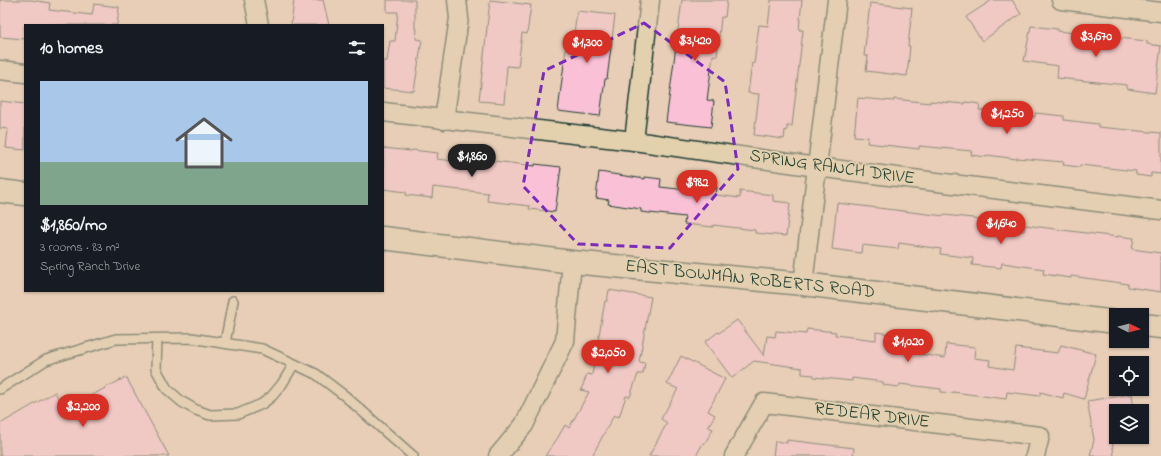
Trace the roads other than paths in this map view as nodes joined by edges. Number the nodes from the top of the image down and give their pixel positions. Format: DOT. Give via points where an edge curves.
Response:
graph roads {
  1 [pos="254,0"];
  2 [pos="457,0"];
  3 [pos="650,0"];
  4 [pos="837,0"];
  5 [pos="1061,0"];
  6 [pos="1161,12"];
  7 [pos="259,24"];
  8 [pos="0,70"];
  9 [pos="24,72"];
  10 [pos="384,112"];
  11 [pos="444,120"];
  12 [pos="634,141"];
  13 [pos="817,166"];
  14 [pos="0,191"];
  15 [pos="24,194"];
  16 [pos="1161,210"];
  17 [pos="384,238"];
  18 [pos="572,262"];
  19 [pos="802,284"];
  20 [pos="233,301"];
  21 [pos="1109,321"];
  22 [pos="1149,326"];
  23 [pos="1161,327"];
  24 [pos="157,339"];
  25 [pos="225,343"];
  26 [pos="294,364"];
  27 [pos="0,389"];
  28 [pos="413,456"];
  29 [pos="498,456"];
  30 [pos="734,456"];
  31 [pos="1034,456"];
  1 -- 7 [label="street"];
  2 -- 11 [label="street" via="459,18"];
  3 -- 12 [label="street"];
  4 -- 13 [label="street"];
  5 -- 6 [label="street"];
  8 -- 9 [label="street"];
  10 -- 11 [label="street, SPRING RANCH DRIVE"];
  11 -- 12 [label="street, SPRING RANCH DRIVE"];
  12 -- 13 [label="street, SPRING RANCH DRIVE"];
  13 -- 16 [label="street, SPRING RANCH DRIVE"];
  13 -- 19 [label="street"];
  14 -- 15 [label="street"];
  17 -- 18 [label="street, EAST BOWMAN ROBERTS ROAD"];
  18 -- 19 [label="street, EAST BOWMAN ROBERTS ROAD"];
  18 -- 29 [label="street" via="565,341 524,425"];
  19 -- 21 [label="street, EAST BOWMAN ROBERTS ROAD"];
  20 -- 25 [label="lane"];
  22 -- 23 [label="street"];
  24 -- 25 [label="lane" via="191,338"];
  24 -- 26 [label="lane" via="156,369 167,389 182,402 210,415 238,414 262,404 282,384"];
  24 -- 27 [label="lane" via="116,339 46,360"];
  25 -- 26 [label="lane" via="262,349"];
  26 -- 28 [label="lane" via="316,374 345,396"];
  30 -- 31 [label="street, REDEAR DRIVE" via="764,403 1040,436"];
}
